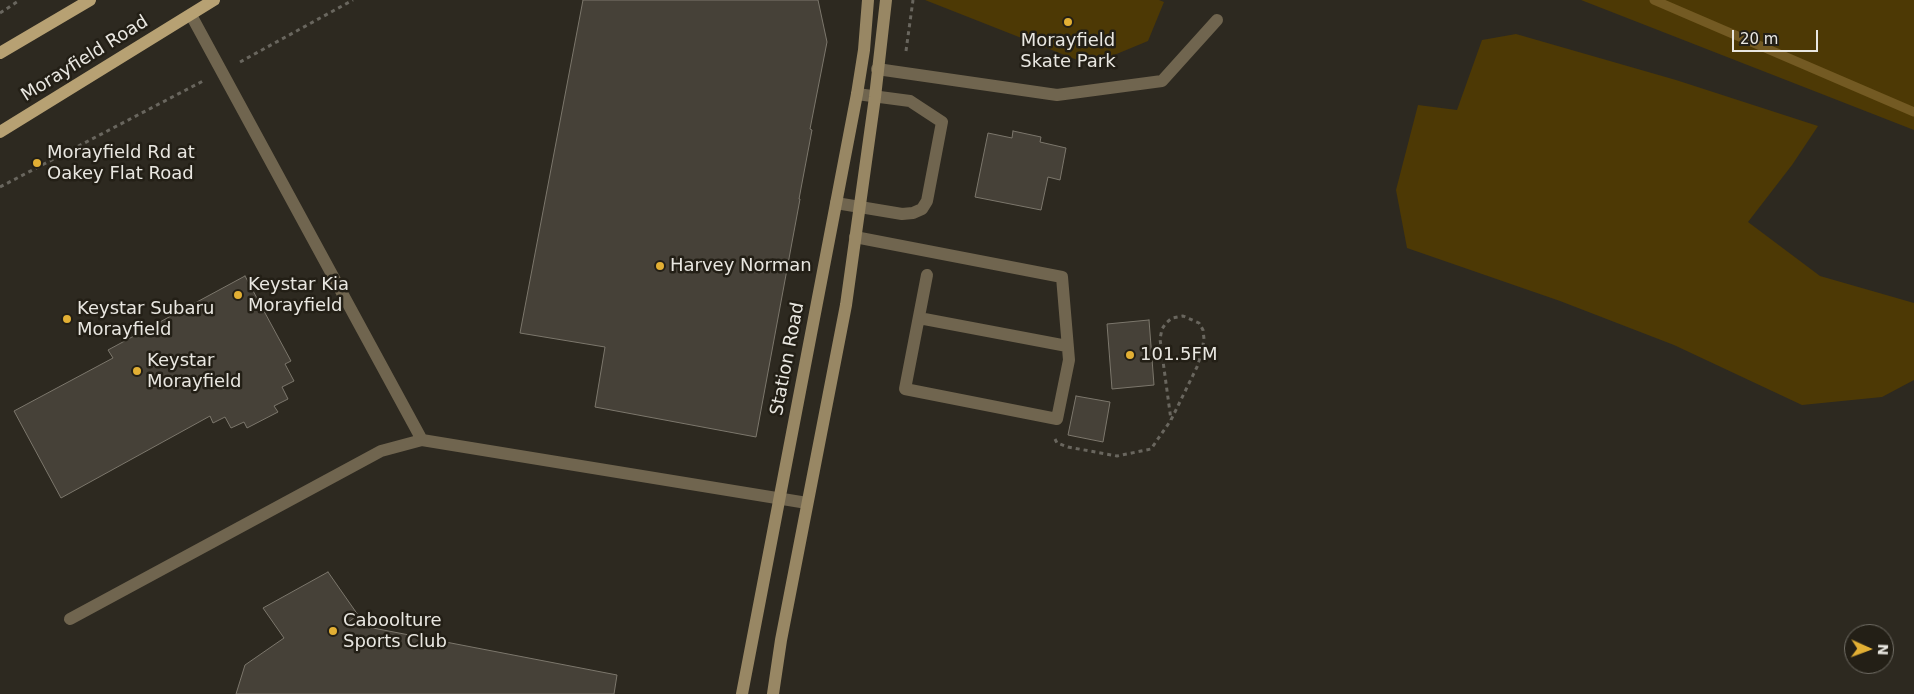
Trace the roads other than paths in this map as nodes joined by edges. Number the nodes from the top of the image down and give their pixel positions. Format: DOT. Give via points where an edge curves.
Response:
graph roads {
  1 [pos="90,0"];
  2 [pos="214,0"];
  3 [pos="868,0"];
  4 [pos="886,0"];
  5 [pos="191,15"];
  6 [pos="1218,20"];
  7 [pos="0,53"];
  8 [pos="878,69"];
  9 [pos="857,94"];
  10 [pos="875,96"];
  11 [pos="0,132"];
  12 [pos="836,202"];
  13 [pos="859,207"];
  14 [pos="855,237"];
  15 [pos="927,275"];
  16 [pos="919,318"];
  17 [pos="1067,346"];
  18 [pos="422,440"];
  19 [pos="780,499"];
  20 [pos="807,503"];
  21 [pos="70,619"];
  22 [pos="742,694"];
  23 [pos="772,694"];
  1 -- 7 [label="main road"];
  2 -- 5 [label="main road, Morayfield Road"];
  3 -- 9 [label="main road, Station Road"];
  4 -- 8 [label="main road"];
  5 -- 11 [label="main road, Morayfield Road"];
  5 -- 18 [label="lane"];
  6 -- 8 [label="lane" via="1162,81 1057,95"];
  8 -- 10 [label="main road"];
  9 -- 10 [label="lane"];
  9 -- 12 [label="main road, Station Road"];
  10 -- 13 [label="main road"];
  10 -- 13 [label="lane" via="910,101 942,122 927,201 922,208 902,214"];
  12 -- 13 [label="lane"];
  12 -- 19 [label="main road, Station Road"];
  13 -- 14 [label="main road"];
  14 -- 17 [label="lane" via="1062,277"];
  14 -- 20 [label="main road" via="846,305"];
  15 -- 16 [label="lane"];
  16 -- 17 [label="lane"];
  16 -- 17 [label="lane" via="905,389 1057,418 1069,360"];
  18 -- 19 [label="lane"];
  18 -- 21 [label="lane" via="381,451"];
  19 -- 20 [label="lane"];
  19 -- 22 [label="main road, Station Road"];
  20 -- 23 [label="main road"];
}
